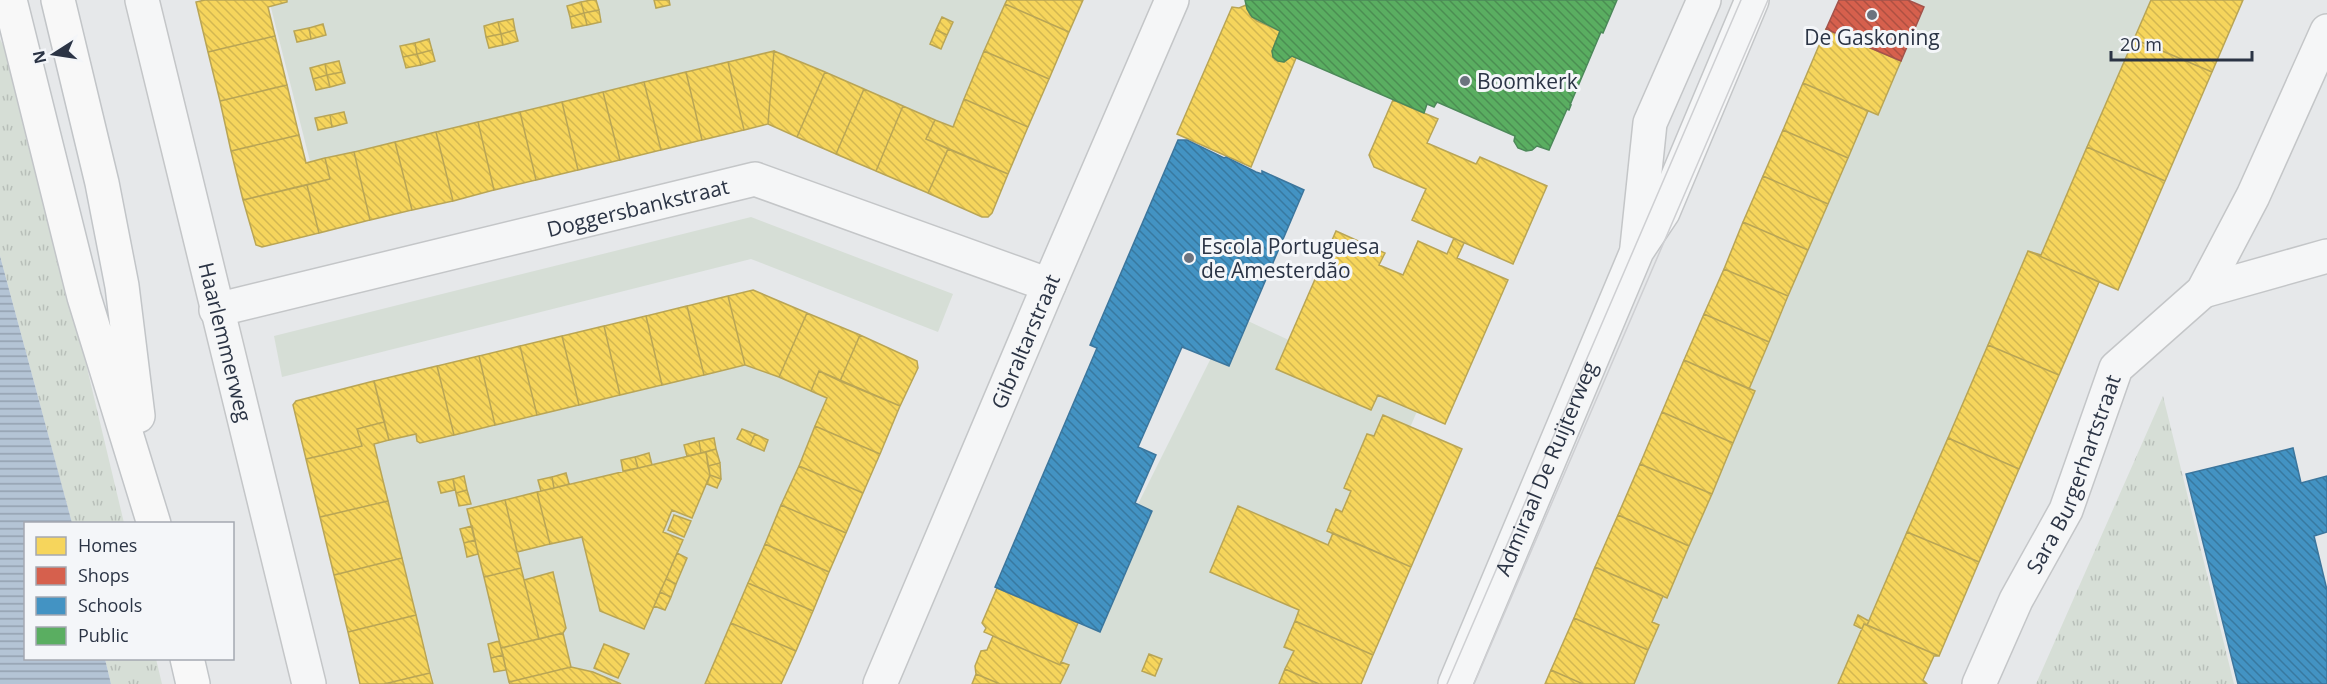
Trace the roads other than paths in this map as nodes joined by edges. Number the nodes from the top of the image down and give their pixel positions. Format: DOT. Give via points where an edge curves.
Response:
graph roads {
  1 [pos="10,0"];
  2 [pos="57,0"];
  3 [pos="142,0"];
  4 [pos="1172,0"];
  5 [pos="1704,0"];
  6 [pos="1752,0"];
  7 [pos="2327,31"];
  8 [pos="1637,251"];
  9 [pos="2327,256"];
  10 [pos="1048,285"];
  11 [pos="2203,291"];
  12 [pos="216,309"];
  13 [pos="151,511"];
  14 [pos="187,660"];
  15 [pos="193,684"];
  16 [pos="309,684"];
  17 [pos="880,684"];
  18 [pos="1455,684"];
  19 [pos="1979,684"];
  1 -- 13 [label="main road" via="84,297"];
  2 -- 13 [label="main road" via="102,183 122,286"];
  3 -- 12 [label="street, Haarlemmerweg"];
  4 -- 10 [label="street, Gibraltarstraat"];
  5 -- 8 [label="street, Admiraal De Ruijterweg" via="1650,123"];
  6 -- 8 [label="street, Admiraal De Ruijterweg" via="1663,212"];
  7 -- 11 [label="street, Sara Burgerhartstraat" via="2253,196"];
  8 -- 18 [label="street, Admiraal De Ruijterweg"];
  9 -- 11 [label="street, Sara Burgerhartstraat"];
  10 -- 12 [label="street, Doggersbankstraat" via="755,179"];
  10 -- 17 [label="street, Gibraltarstraat"];
  11 -- 19 [label="street, Sara Burgerhartstraat" via="2116,368 2066,510 2016,600"];
  12 -- 16 [label="street, Haarlemmerweg"];
  14 -- 15 [label="main road"];
}
